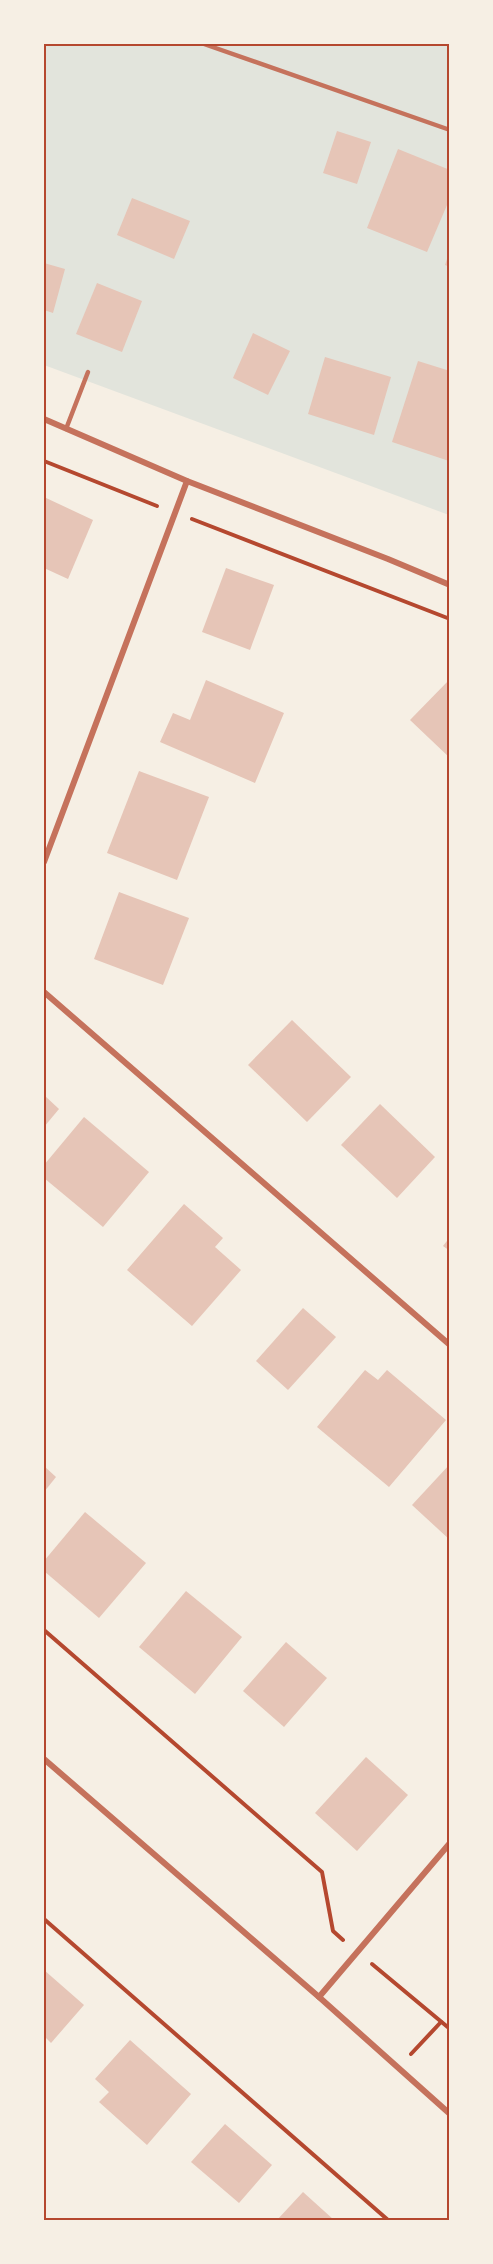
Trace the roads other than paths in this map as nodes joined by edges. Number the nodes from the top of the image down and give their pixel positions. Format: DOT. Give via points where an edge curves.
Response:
graph roads {
  1 [pos="204,44"];
  2 [pos="450,130"];
  3 [pos="88,372"];
  4 [pos="44,419"];
  5 [pos="66,429"];
  6 [pos="187,481"];
  7 [pos="450,585"];
  8 [pos="44,862"];
  9 [pos="44,992"];
  10 [pos="450,1345"];
  11 [pos="44,1759"];
  12 [pos="450,1843"];
  13 [pos="319,1997"];
  14 [pos="450,2114"];
  1 -- 2 [label="lane"];
  3 -- 5 [label="lane"];
  4 -- 5 [label="street"];
  5 -- 6 [label="street"];
  6 -- 7 [label="street"];
  6 -- 8 [label="street"];
  9 -- 10 [label="street"];
  11 -- 13 [label="street"];
  12 -- 13 [label="street"];
  13 -- 14 [label="street"];
}
